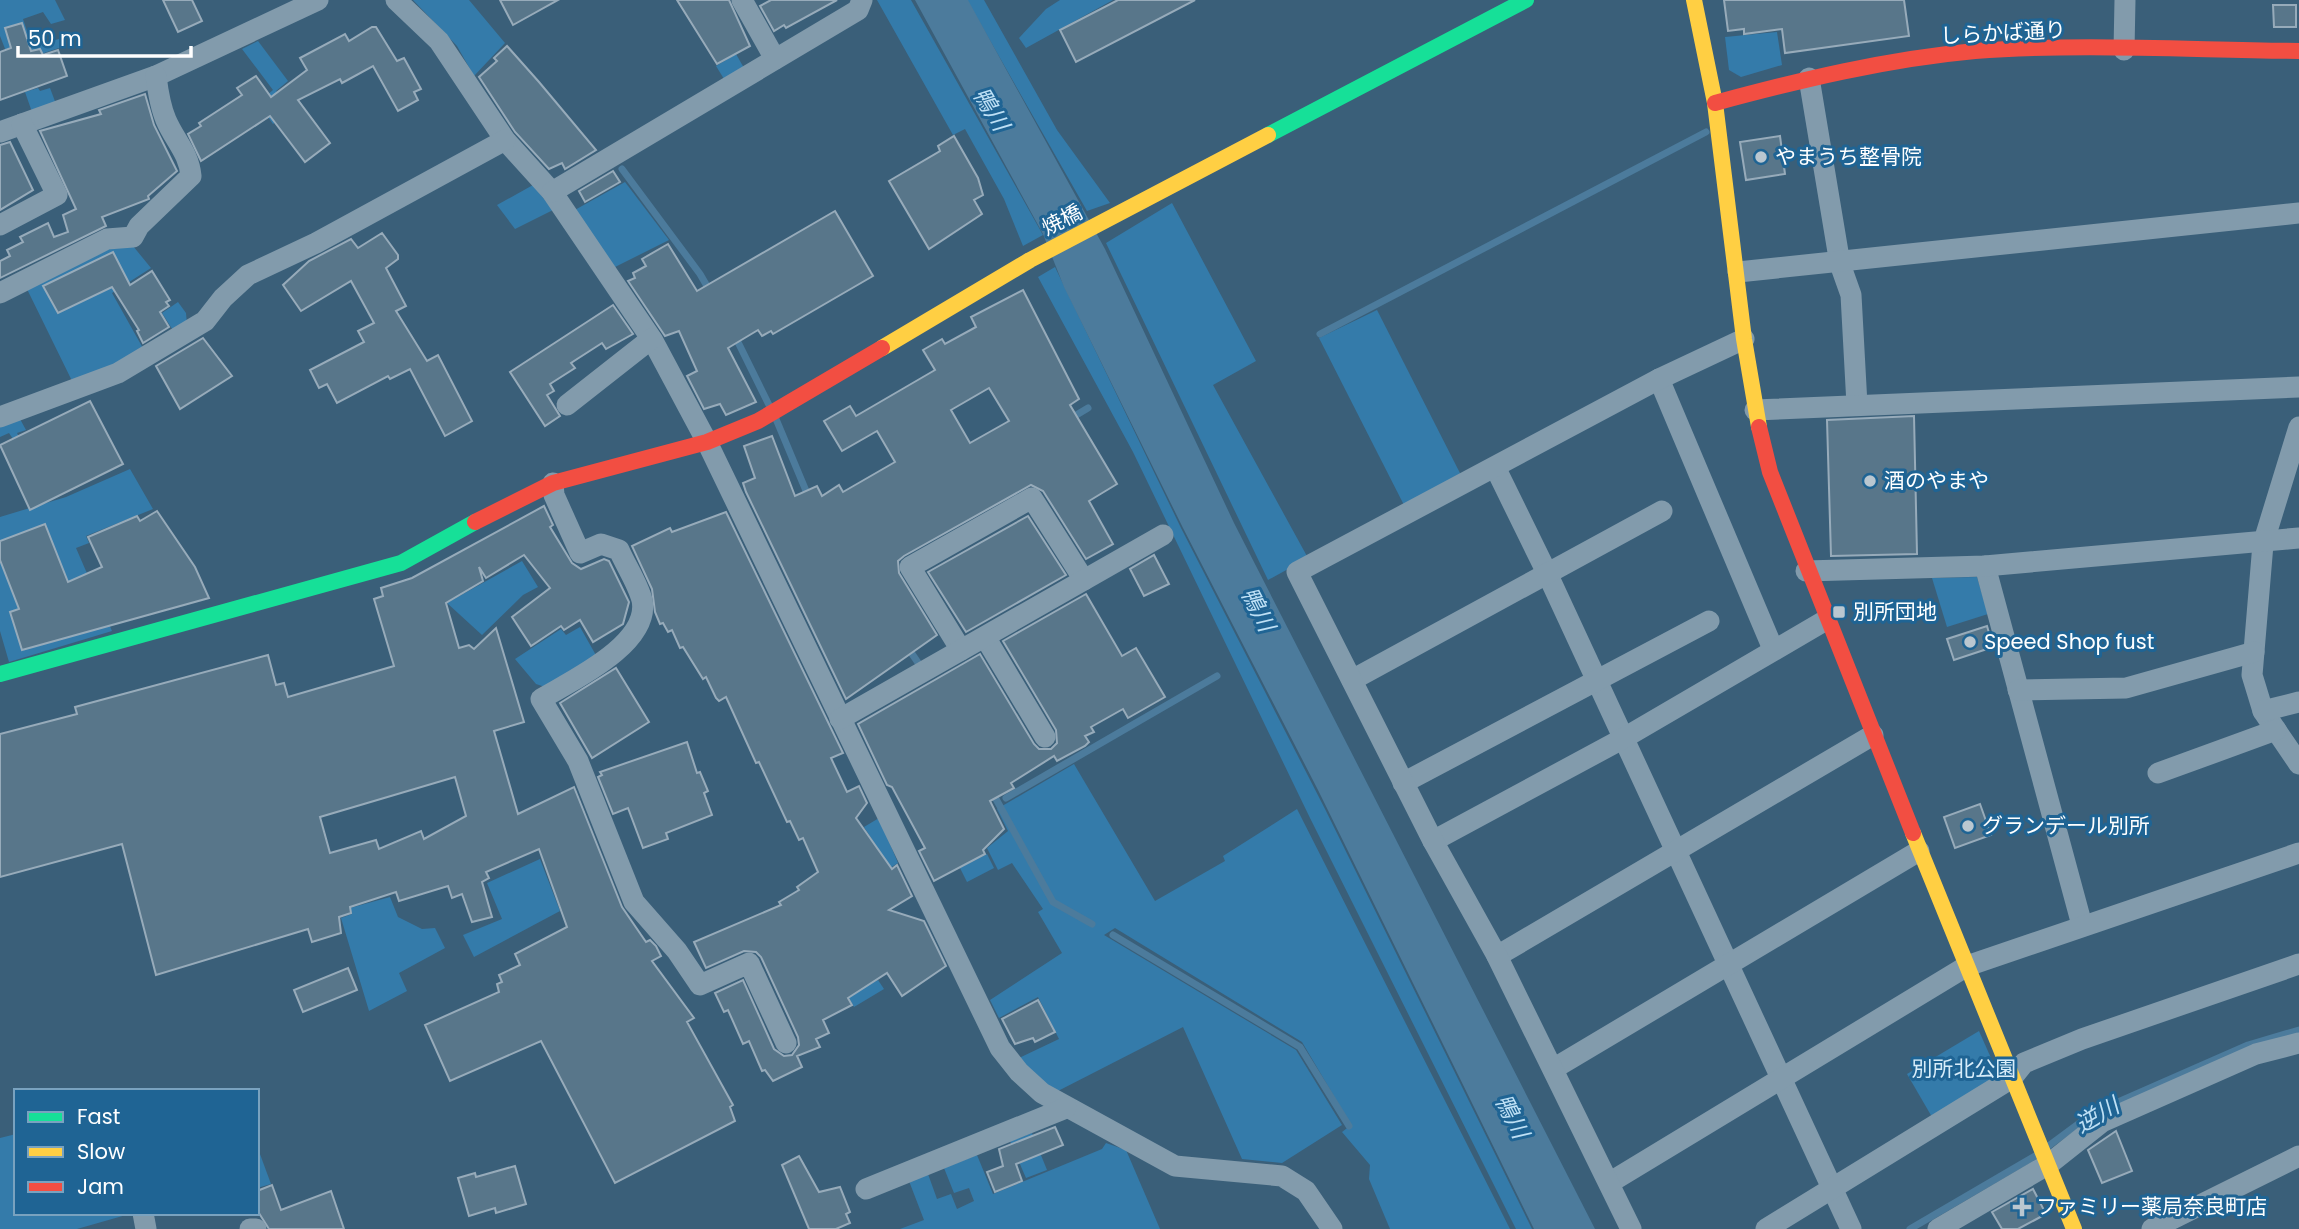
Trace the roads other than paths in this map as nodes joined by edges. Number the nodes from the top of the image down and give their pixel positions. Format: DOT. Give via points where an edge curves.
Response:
graph roads {
  1 [pos="318,0"];
  2 [pos="396,0"];
  3 [pos="742,0"];
  4 [pos="862,0"];
  5 [pos="1526,0"];
  6 [pos="1694,0"];
  7 [pos="2125,0"];
  8 [pos="2124,50"];
  9 [pos="2299,51"];
  10 [pos="775,59"];
  11 [pos="156,76"];
  12 [pos="1809,78"];
  13 [pos="1715,103"];
  14 [pos="22,124"];
  15 [pos="0,132"];
  16 [pos="505,140"];
  17 [pos="552,192"];
  18 [pos="2299,213"];
  19 [pos="0,225"];
  20 [pos="1840,264"];
  21 [pos="1738,272"];
  22 [pos="0,293"];
  23 [pos="651,339"];
  24 [pos="1744,339"];
  25 [pos="1659,379"];
  26 [pos="2299,387"];
  27 [pos="567,405"];
  28 [pos="1857,405"];
  29 [pos="1755,410"];
  30 [pos="0,417"];
  31 [pos="2299,427"];
  32 [pos="707,442"];
  33 [pos="1496,469"];
  34 [pos="553,483"];
  35 [pos="1662,511"];
  36 [pos="1163,536"];
  37 [pos="2299,538"];
  38 [pos="2263,544"];
  39 [pos="1985,566"];
  40 [pos="1806,572"];
  41 [pos="1547,573"];
  42 [pos="1084,580"];
  43 [pos="1826,620"];
  44 [pos="1709,621"];
  45 [pos="985,637"];
  46 [pos="1773,649"];
  47 [pos="961,650"];
  48 [pos="2254,652"];
  49 [pos="0,674"];
  50 [pos="1596,678"];
  51 [pos="1352,680"];
  52 [pos="2018,690"];
  53 [pos="2299,702"];
  54 [pos="2263,710"];
  55 [pos="840,719"];
  56 [pos="2276,730"];
  57 [pos="1873,735"];
  58 [pos="1045,737"];
  59 [pos="1624,738"];
  60 [pos="2299,764"];
  61 [pos="2158,773"];
  62 [pos="1404,783"];
  63 [pos="1433,841"];
  64 [pos="1675,849"];
  65 [pos="1919,851"];
  66 [pos="2299,853"];
  67 [pos="2082,925"];
  68 [pos="1497,956"];
  69 [pos="1728,963"];
  70 [pos="2299,964"];
  71 [pos="1967,966"];
  72 [pos="786,1043"];
  73 [pos="2299,1043"];
  74 [pos="1553,1069"];
  75 [pos="1781,1077"];
  76 [pos="2012,1078"];
  77 [pos="1066,1108"];
  78 [pos="2299,1156"];
  79 [pos="2047,1161"];
  80 [pos="1609,1183"];
  81 [pos="866,1189"];
  82 [pos="1833,1190"];
  83 [pos="250,1229"];
  84 [pos="256,1229"];
  85 [pos="1332,1229"];
  86 [pos="1631,1229"];
  87 [pos="1766,1229"];
  88 [pos="1852,1229"];
  89 [pos="1938,1229"];
  90 [pos="2074,1229"];
  91 [pos="2152,1229"];
  1 -- 11 [label="street"];
  2 -- 16 [label="street" via="439,41"];
  3 -- 10 [label="street"];
  4 -- 10 [label="street" via="858,10"];
  5 -- 32 [label="street, 焼橋" via="1030,260 776,412"];
  6 -- 13 [label="street"];
  7 -- 8 [label="street"];
  8 -- 9 [label="street, しらかば通り"];
  8 -- 12 [label="street, しらかば通り" via="2012,49"];
  10 -- 17 [label="street"];
  11 -- 14 [label="street"];
  11 -- 22 [label="street" via="160,105 189,158 191,176 133,237 107,239"];
  12 -- 13 [label="street, しらかば通り"];
  12 -- 20 [label="street"];
  13 -- 21 [label="street"];
  14 -- 15 [label="street"];
  14 -- 19 [label="street" via="57,195"];
  16 -- 17 [label="street"];
  16 -- 30 [label="street" via="248,275 205,321 118,373"];
  17 -- 23 [label="street"];
  18 -- 20 [label="street"];
  20 -- 21 [label="street"];
  20 -- 28 [label="street" via="1851,295"];
  21 -- 24 [label="street"];
  23 -- 27 [label="street"];
  23 -- 32 [label="street"];
  24 -- 25 [label="street"];
  24 -- 29 [label="street"];
  25 -- 33 [label="street"];
  25 -- 46 [label="street"];
  26 -- 28 [label="street"];
  28 -- 29 [label="street"];
  29 -- 40 [label="street" via="1770,472"];
  31 -- 38 [label="street"];
  32 -- 34 [label="street, 焼橋"];
  32 -- 55 [label="street"];
  33 -- 41 [label="street"];
  33 -- 51 [label="street" via="1297,572"];
  34 -- 49 [label="street, 焼橋" via="401,564"];
  34 -- 72 [label="street" via="580,554 601,544 619,550 642,602 639,623 614,655 541,699 578,761 634,902 700,985 749,963"];
  35 -- 41 [label="street"];
  36 -- 42 [label="street"];
  37 -- 38 [label="street"];
  38 -- 39 [label="street"];
  38 -- 48 [label="street"];
  39 -- 40 [label="street"];
  39 -- 52 [label="street"];
  40 -- 43 [label="street"];
  41 -- 50 [label="street"];
  41 -- 51 [label="street"];
  42 -- 45 [label="street"];
  42 -- 47 [label="street" via="1032,498 910,567"];
  43 -- 46 [label="street"];
  43 -- 57 [label="street"];
  44 -- 50 [label="street"];
  45 -- 47 [label="street"];
  45 -- 58 [label="street"];
  46 -- 59 [label="street"];
  47 -- 55 [label="street"];
  48 -- 52 [label="street" via="2126,688"];
  48 -- 54 [label="street" via="2252,675"];
  50 -- 59 [label="street"];
  50 -- 62 [label="street"];
  51 -- 62 [label="street"];
  52 -- 67 [label="street"];
  53 -- 54 [label="street"];
  54 -- 56 [label="street"];
  55 -- 77 [label="street" via="1000,1048 1018,1073"];
  56 -- 60 [label="street"];
  56 -- 61 [label="street"];
  57 -- 64 [label="street"];
  57 -- 65 [label="street"];
  59 -- 63 [label="street"];
  59 -- 64 [label="street"];
  62 -- 63 [label="street"];
  63 -- 68 [label="street"];
  64 -- 68 [label="street"];
  64 -- 69 [label="street"];
  65 -- 69 [label="street"];
  65 -- 71 [label="street"];
  66 -- 67 [label="street"];
  67 -- 71 [label="street"];
  68 -- 74 [label="street"];
  69 -- 74 [label="street"];
  69 -- 75 [label="street"];
  70 -- 76 [label="street" via="2082,1039 2024,1063"];
  71 -- 75 [label="street"];
  71 -- 76 [label="street"];
  73 -- 79 [label="street" via="2256,1054 2102,1122"];
  74 -- 80 [label="street"];
  75 -- 80 [label="street"];
  75 -- 82 [label="street"];
  76 -- 79 [label="street"];
  76 -- 82 [label="street"];
  77 -- 81 [label="street"];
  77 -- 85 [label="street" via="1175,1166 1282,1176 1306,1191"];
  78 -- 91 [label="street"];
  79 -- 89 [label="street"];
  79 -- 90 [label="street"];
  80 -- 86 [label="street"];
  82 -- 87 [label="street"];
  82 -- 88 [label="street"];
  83 -- 84 [label="street"];
}
